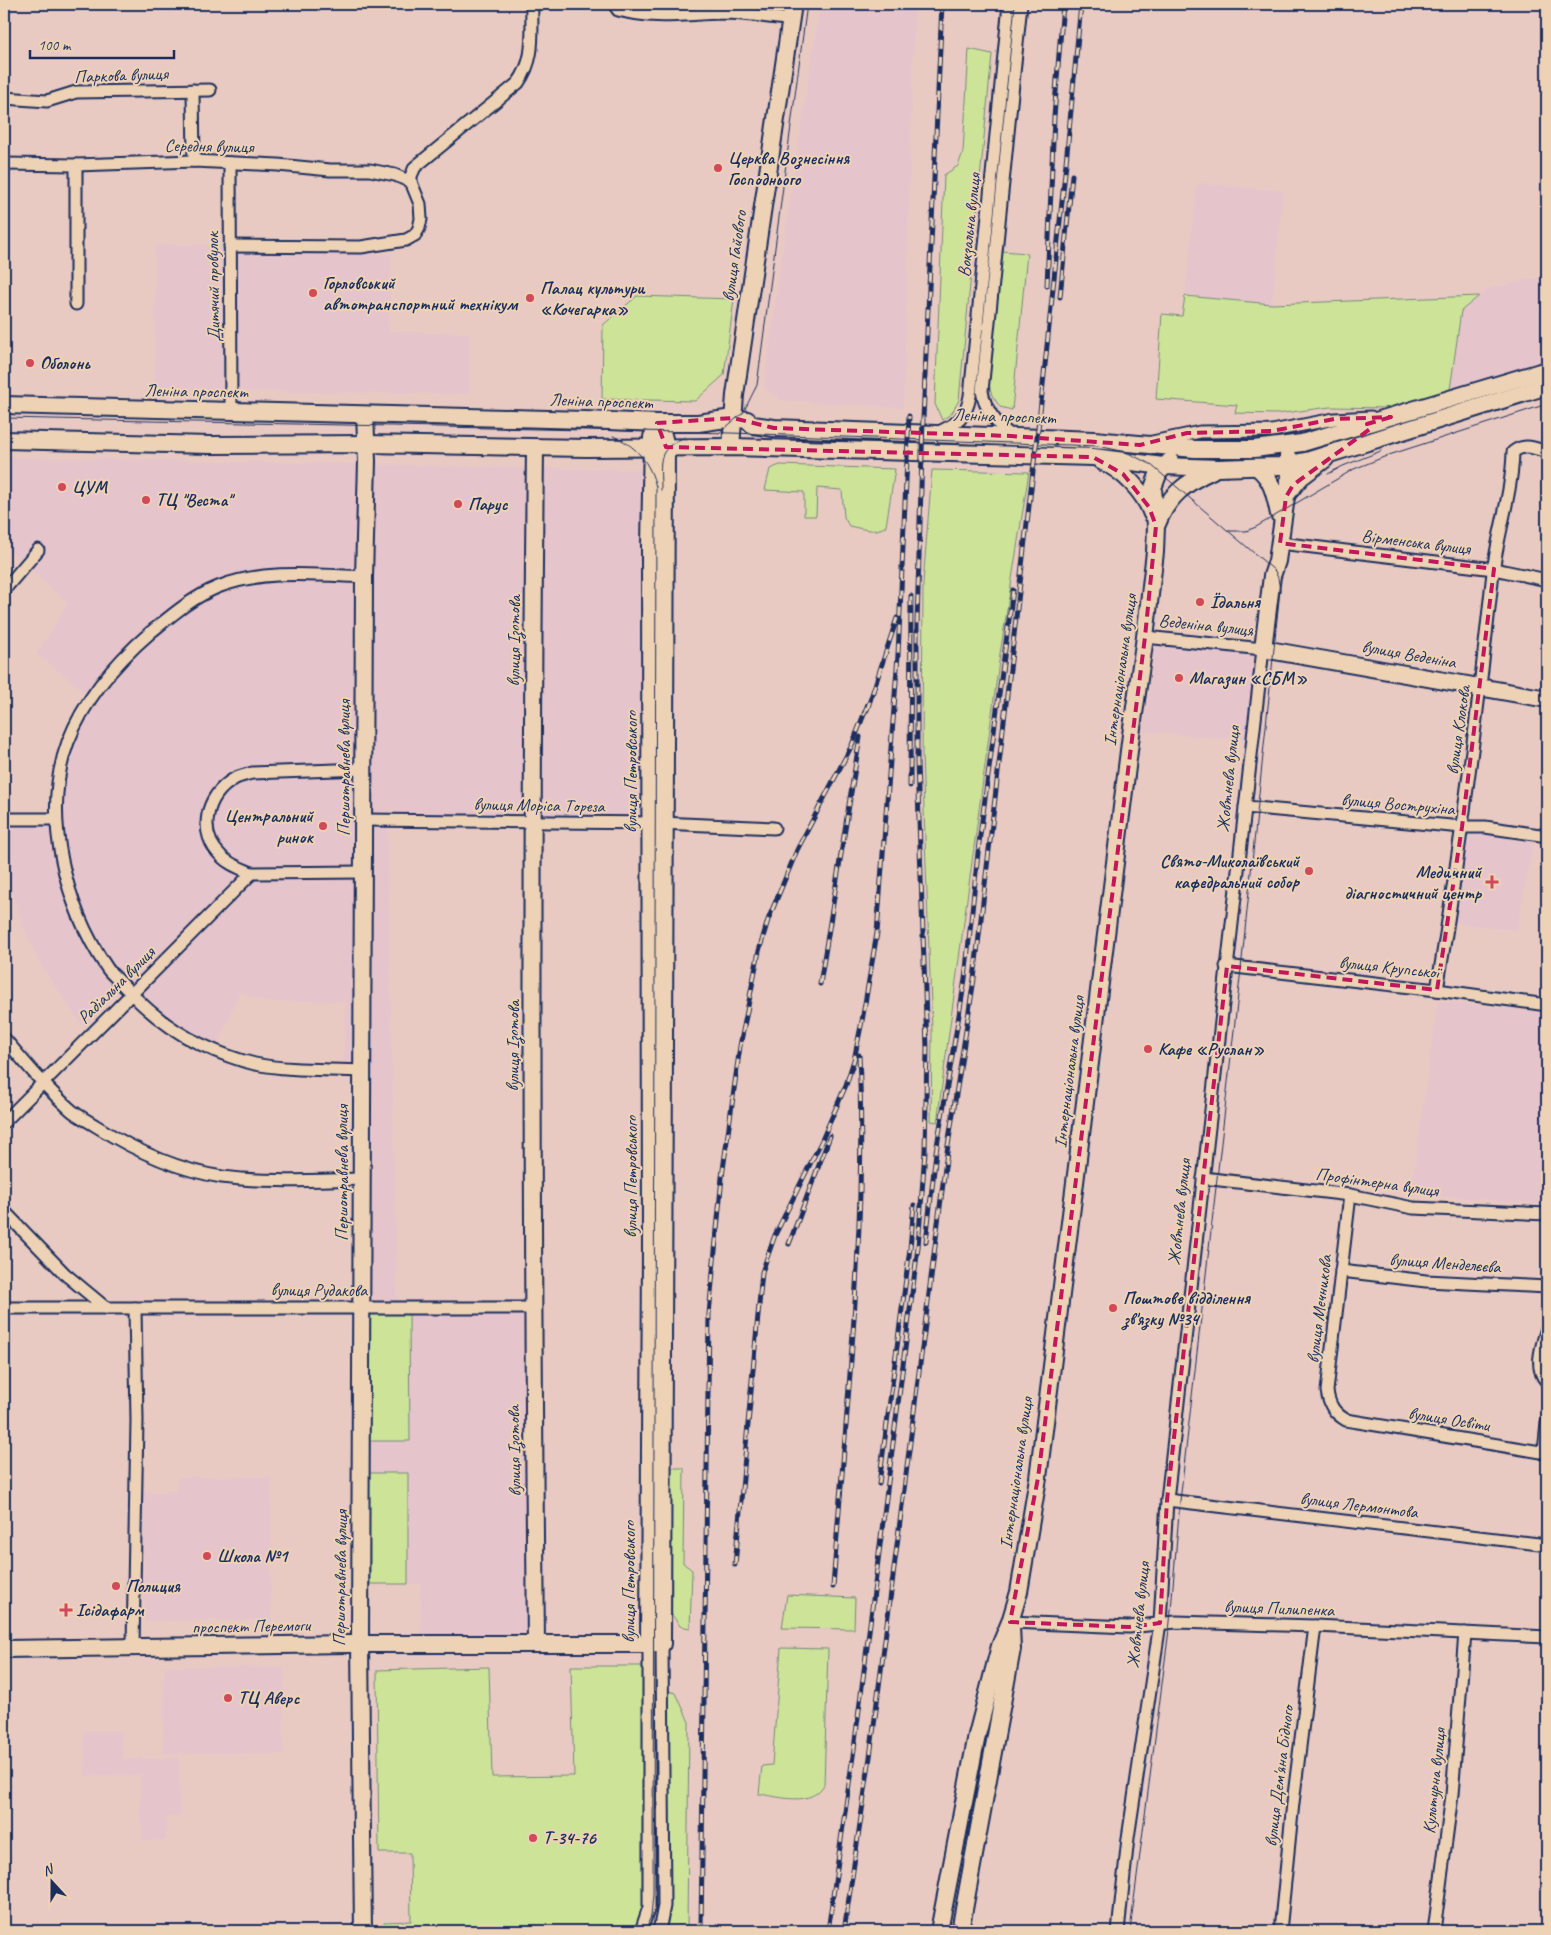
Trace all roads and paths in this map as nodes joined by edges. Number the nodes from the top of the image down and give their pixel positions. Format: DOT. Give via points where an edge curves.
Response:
graph roads {
  1 [pos="532,4"];
  2 [pos="614,4"];
  3 [pos="793,4"];
  4 [pos="1009,4"];
  5 [pos="1021,4"];
  6 [pos="791,20"];
  7 [pos="193,90"];
  8 [pos="210,90"];
  9 [pos="4,98"];
  10 [pos="194,161"];
  11 [pos="230,163"];
  12 [pos="4,164"];
  13 [pos="76,165"];
  14 [pos="411,182"];
  15 [pos="230,246"];
  16 [pos="76,304"];
  17 [pos="1547,370"];
  18 [pos="1547,386"];
  19 [pos="735,395"];
  20 [pos="4,405"];
  21 [pos="231,412"];
  22 [pos="365,415"];
  23 [pos="1391,417"];
  24 [pos="740,419"];
  25 [pos="657,423"];
  26 [pos="698,423"];
  27 [pos="1244,431"];
  28 [pos="936,434"];
  29 [pos="1011,436"];
  30 [pos="4,440"];
  31 [pos="367,444"];
  32 [pos="1140,445"];
  33 [pos="731,447"];
  34 [pos="1271,447"];
  35 [pos="535,448"];
  36 [pos="659,448"];
  37 [pos="1194,449"];
  38 [pos="1337,452"];
  39 [pos="1547,452"];
  40 [pos="1093,457"];
  41 [pos="1292,463"];
  42 [pos="1163,466"];
  43 [pos="1218,468"];
  44 [pos="1258,468"];
  45 [pos="1286,497"];
  46 [pos="1167,502"];
  47 [pos="1156,526"];
  48 [pos="1280,537"];
  49 [pos="38,550"];
  50 [pos="1494,569"];
  51 [pos="364,577"];
  52 [pos="1547,580"];
  53 [pos="4,590"];
  54 [pos="1145,637"];
  55 [pos="1263,649"];
  56 [pos="1481,687"];
  57 [pos="1547,700"];
  58 [pos="364,769"];
  59 [pos="1245,807"];
  60 [pos="4,819"];
  61 [pos="56,819"];
  62 [pos="363,820"];
  63 [pos="533,823"];
  64 [pos="658,824"];
  65 [pos="774,828"];
  66 [pos="1462,828"];
  67 [pos="1547,836"];
  68 [pos="363,872"];
  69 [pos="252,874"];
  70 [pos="1226,966"];
  71 [pos="1437,990"];
  72 [pos="132,994"];
  73 [pos="1547,1005"];
  74 [pos="4,1038"];
  75 [pos="363,1071"];
  76 [pos="42,1084"];
  77 [pos="4,1122"];
  78 [pos="1203,1178"];
  79 [pos="362,1179"];
  80 [pos="1350,1195"];
  81 [pos="4,1211"];
  82 [pos="1547,1214"];
  83 [pos="1341,1271"];
  84 [pos="1547,1287"];
  85 [pos="4,1308"];
  86 [pos="106,1308"];
  87 [pos="135,1308"];
  88 [pos="362,1308"];
  89 [pos="533,1308"];
  90 [pos="1547,1328"];
  91 [pos="1547,1382"];
  92 [pos="1346,1420"];
  93 [pos="1547,1423"];
  94 [pos="1546,1453"];
  95 [pos="1167,1500"];
  96 [pos="1547,1545"];
  97 [pos="1010,1622"];
  98 [pos="1160,1623"];
  99 [pos="1315,1626"];
  100 [pos="1465,1633"];
  101 [pos="1547,1637"];
  102 [pos="536,1643"];
  103 [pos="360,1644"];
  104 [pos="656,1644"];
  105 [pos="132,1647"];
  106 [pos="4,1649"];
  107 [pos="363,1931"];
  108 [pos="641,1931"];
  109 [pos="659,1931"];
  110 [pos="940,1931"];
  111 [pos="960,1931"];
  112 [pos="1118,1931"];
  113 [pos="1280,1931"];
  114 [pos="1434,1931"];
  1 -- 14 [label="street" via="532,50 518,84 415,167"];
  2 -- 6 [label="street" via="618,10 658,17 722,13"];
  3 -- 6 [label="main road, вулиця Гайового"];
  4 -- 28 [label="street, Вокзальна вулиця" via="970,396 964,415 953,426"];
  5 -- 29 [label="street, Вокзальна вулиця" via="982,391 986,408"];
  6 -- 19 [label="main road, вулиця Гайового"];
  7 -- 8 [label="street, Паркова вулиця"];
  7 -- 9 [label="street, Паркова вулиця" via="76,92 47,101"];
  7 -- 10 [label="street"];
  10 -- 11 [label="street, Середня вулиця"];
  10 -- 13 [label="street, Середня вулиця"];
  11 -- 14 [label="street, Середня вулиця" via="370,170"];
  11 -- 15 [label="street, Дитячий провулок"];
  12 -- 13 [label="street, Середня вулиця"];
  13 -- 16 [label="street"];
  14 -- 15 [label="street" via="420,204 421,219 415,235 406,240 361,247"];
  15 -- 21 [label="street, Дитячий провулок"];
  17 -- 23 [label="main road, Леніна проспект"];
  18 -- 38 [label="main road"];
  19 -- 24 [label="main road"];
  19 -- 26 [label="main road" via="725,413"];
  20 -- 21 [label="main road, Леніна проспект"];
  21 -- 22 [label="main road, Леніна проспект"];
  22 -- 25 [label="main road, Леніна проспект"];
  22 -- 31 [label="main road, Першотравнева вулиця"];
  23 -- 27 [label="street" via="1334,419 1272,431"];
  23 -- 34 [label="main road, Леніна проспект" via="1302,443"];
  24 -- 26 [label="main road, Леніна проспект"];
  24 -- 28 [label="main road, Леніна проспект" via="774,428"];
  24 -- 33 [label="main road"];
  25 -- 26 [label="main road, Леніна проспект"];
  25 -- 36 [label="main road, вулиця Петровського" via="652,431"];
  27 -- 32 [label="street" via="1187,433"];
  27 -- 34 [label="street"];
  28 -- 29 [label="main road, Леніна проспект"];
  29 -- 32 [label="main road, Леніна проспект"];
  30 -- 31 [label="main road" via="210,445"];
  31 -- 35 [label="main road"];
  31 -- 51 [label="main road, Першотравнева вулиця"];
  32 -- 37 [label="main road, Леніна проспект"];
  32 -- 42 [label="main road" via="1155,455"];
  33 -- 36 [label="main road"];
  33 -- 40 [label="main road"];
  34 -- 37 [label="main road, Леніна проспект"];
  34 -- 41 [label="main road" via="1284,453"];
  35 -- 36 [label="main road"];
  35 -- 63 [label="main road, вулиця Ізотова"];
  36 -- 64 [label="main road, вулиця Петровського" via="650,546"];
  37 -- 42 [label="main road"];
  38 -- 41 [label="main road"];
  38 -- 45 [label="main road, Жовтнева вулиця" via="1301,477"];
  39 -- 50 [label="street, вулиця Клокова" via="1529,446 1513,452 1511,483"];
  40 -- 42 [label="main road"];
  40 -- 47 [label="main road" via="1109,464 1128,480 1149,507"];
  41 -- 44 [label="main road"];
  41 -- 45 [label="main road, Жовтнева вулиця"];
  42 -- 43 [label="main road"];
  42 -- 46 [label="main road" via="1169,480"];
  42 -- 47 [label="main road, Інтернаціональна вулиця" via="1153,488"];
  43 -- 44 [label="main road"];
  43 -- 46 [label="main road, Інтернаціональна вулиця" via="1196,478"];
  44 -- 48 [label="main road" via="1266,474 1273,487"];
  45 -- 48 [label="main road, Жовтнева вулиця"];
  46 -- 47 [label="main road, Інтернаціональна вулиця"];
  47 -- 54 [label="main road, Інтернаціональна вулиця"];
  48 -- 50 [label="street, Вірменська вулиця"];
  48 -- 55 [label="main road, Жовтнева вулиця"];
  49 -- 53 [label="street"];
  50 -- 52 [label="street, Вірменська вулиця"];
  50 -- 56 [label="street, вулиця Клокова"];
  51 -- 58 [label="main road, Першотравнева вулиця"];
  51 -- 61 [label="street" via="246,579 218,586 170,616 109,673 82,712 68,743 60,776"];
  54 -- 55 [label="street, Веденіна вулиця"];
  54 -- 97 [label="main road, Інтернаціональна вулиця" via="1038,1478"];
  55 -- 56 [label="main road, вулиця Веденіна"];
  55 -- 59 [label="street, Жовтнева вулиця"];
  56 -- 57 [label="main road, вулиця Веденіна"];
  56 -- 66 [label="street, вулиця Клокова"];
  58 -- 62 [label="main road, Першотравнева вулиця"];
  58 -- 69 [label="street" via="252,773 234,779 222,788 212,802 206,832 222,858"];
  59 -- 66 [label="street, вулиця Вострухіна"];
  59 -- 70 [label="street, Жовтнева вулиця"];
  60 -- 61 [label="street"];
  61 -- 72 [label="street" via="68,886 81,916 108,970"];
  62 -- 63 [label="street, вулиця Моріса Тореза"];
  62 -- 68 [label="main road, Першотравнева вулиця"];
  63 -- 64 [label="street, вулиця Моріса Тореза"];
  63 -- 89 [label="main road, вулиця Ізотова"];
  64 -- 65 [label="street, вулиця Моріса Тореза"];
  64 -- 104 [label="main road, вулиця Петровського" via="652,1250"];
  66 -- 67 [label="street, вулиця Вострухіна" via="1485,827"];
  66 -- 71 [label="street, вулиця Клокова"];
  68 -- 69 [label="street"];
  68 -- 75 [label="main road, Першотравнева вулиця"];
  69 -- 72 [label="street, Радіальна вулиця"];
  70 -- 71 [label="street, вулиця Крупської"];
  70 -- 78 [label="street, Жовтнева вулиця"];
  71 -- 73 [label="street, вулиця Крупської"];
  72 -- 75 [label="street" via="149,1012 172,1028 226,1055 254,1064"];
  72 -- 76 [label="street, Радіальна вулиця"];
  74 -- 76 [label="street"];
  75 -- 79 [label="main road, Першотравнева вулиця"];
  76 -- 77 [label="street, Радіальна вулиця"];
  76 -- 79 [label="street" via="73,1112 122,1143 192,1170 222,1177"];
  78 -- 80 [label="street, Профінтерна вулиця"];
  78 -- 95 [label="street, Жовтнева вулиця"];
  79 -- 88 [label="main road, Першотравнева вулиця"];
  80 -- 82 [label="street, Профінтерна вулиця" via="1413,1208"];
  80 -- 83 [label="street, вулиця Мечникова"];
  81 -- 86 [label="street" via="65,1274"];
  83 -- 84 [label="street, вулиця Менделєєва"];
  83 -- 92 [label="street, вулиця Мечникова" via="1327,1391 1335,1414"];
  85 -- 86 [label="street, вулиця Рудакова"];
  86 -- 87 [label="street, вулиця Рудакова"];
  87 -- 88 [label="street, вулиця Рудакова"];
  87 -- 105 [label="street" via="137,1420"];
  88 -- 89 [label="street, вулиця Рудакова"];
  88 -- 103 [label="main road, Першотравнева вулиця"];
  89 -- 102 [label="main road, вулиця Ізотова"];
  90 -- 91 [label="street" via="1540,1361 1541,1372"];
  92 -- 94 [label="street, вулиця Освіти"];
  93 -- 94 [label="street"];
  95 -- 96 [label="street, вулиця Лермонтова"];
  95 -- 98 [label="street, Жовтнева вулиця"];
  97 -- 98 [label="street, вулиця Пилипенка" via="1129,1627"];
  97 -- 110 [label="main road, Інтернаціональна вулиця" via="1000,1646 977,1735"];
  97 -- 111 [label="main road, Інтернаціональна вулиця" via="1012,1649"];
  98 -- 99 [label="street, вулиця Пилипенка"];
  98 -- 112 [label="street, Жовтнева вулиця" via="1128,1838"];
  99 -- 100 [label="street, вулиця Пилипенка"];
  99 -- 113 [label="street, вулиця Дем'яна Бідного"];
  100 -- 101 [label="street, вулиця Пилипенка"];
  100 -- 114 [label="street, Культурна вулиця" via="1452,1795"];
  102 -- 103 [label="main road, проспект Перемоги"];
  102 -- 104 [label="main road, проспект Перемоги"];
  103 -- 105 [label="main road, проспект Перемоги"];
  103 -- 107 [label="main road, Першотравнева вулиця"];
  104 -- 108 [label="street, вулиця Петровського" via="649,1907"];
  104 -- 109 [label="street, вулиця Петровського" via="664,1906"];
  105 -- 106 [label="main road, проспект Перемоги"];
}
